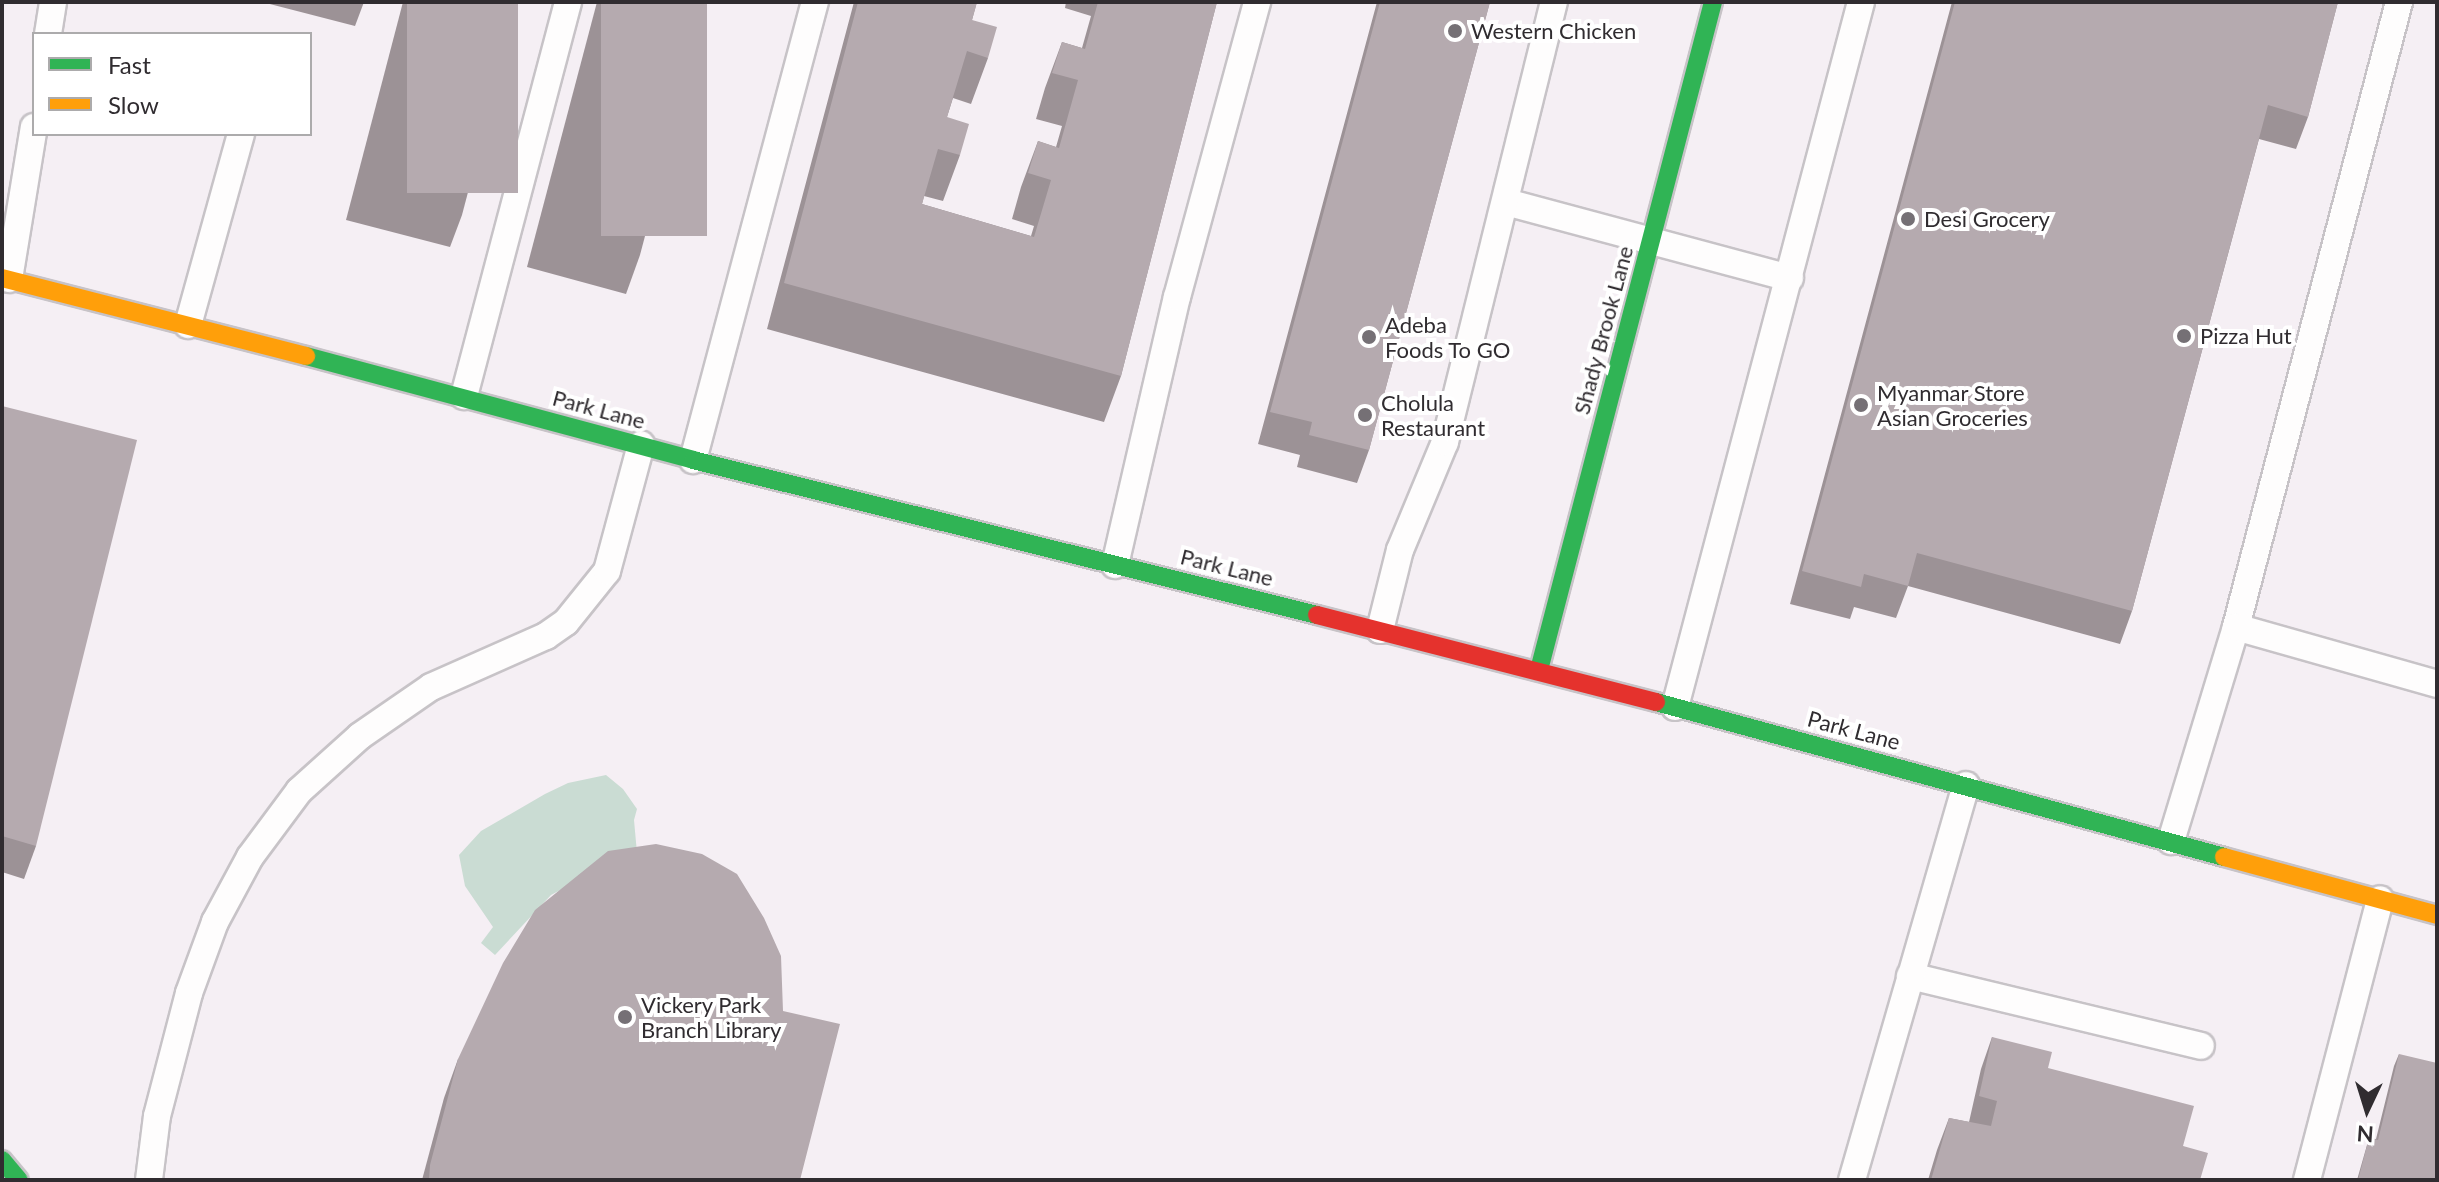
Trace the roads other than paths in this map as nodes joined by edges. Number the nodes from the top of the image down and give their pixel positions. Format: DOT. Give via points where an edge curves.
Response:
graph roads {
  1 [pos="53,2"];
  2 [pos="568,2"];
  3 [pos="815,2"];
  4 [pos="1257,2"];
  5 [pos="1554,2"];
  6 [pos="1713,2"];
  7 [pos="1861,2"];
  8 [pos="2399,2"];
  9 [pos="48,32"];
  10 [pos="32,136"];
  11 [pos="240,136"];
  12 [pos="1506,202"];
  13 [pos="1651,240"];
  14 [pos="1790,278"];
  15 [pos="6,279"];
  16 [pos="188,325"];
  17 [pos="464,396"];
  18 [pos="641,445"];
  19 [pos="693,460"];
  20 [pos="1115,565"];
  21 [pos="2236,627"];
  22 [pos="1380,630"];
  23 [pos="1539,670"];
  24 [pos="2437,684"];
  25 [pos="1675,707"];
  26 [pos="1966,785"];
  27 [pos="2171,841"];
  28 [pos="2380,899"];
  29 [pos="2437,915"];
  30 [pos="1910,976"];
  31 [pos="2201,1046"];
  32 [pos="2,1160"];
  33 [pos="19,1180"];
  34 [pos="149,1180"];
  35 [pos="1852,1180"];
  36 [pos="2307,1180"];
  1 -- 9 [label="lane"];
  2 -- 17 [label="lane"];
  3 -- 19 [label="lane"];
  4 -- 20 [label="lane" via="1177,297"];
  5 -- 12 [label="lane"];
  6 -- 13 [label="main road, Shady Brook Lane"];
  7 -- 14 [label="lane"];
  8 -- 21 [label="lane"];
  10 -- 15 [label="lane"];
  11 -- 16 [label="lane"];
  12 -- 13 [label="lane"];
  12 -- 22 [label="lane" via="1445,442 1400,550"];
  13 -- 14 [label="lane"];
  13 -- 23 [label="main road, Shady Brook Lane"];
  14 -- 25 [label="lane"];
  15 -- 16 [label="main road, Park Lane"];
  16 -- 17 [label="main road, Park Lane"];
  17 -- 18 [label="main road, Park Lane"];
  18 -- 19 [label="main road, Park Lane"];
  18 -- 34 [label="lane" via="607,571 566,622 431,687 360,736 299,791 250,857 215,922 189,993 157,1116"];
  19 -- 20 [label="main road, Park Lane"];
  20 -- 22 [label="main road, Park Lane"];
  21 -- 24 [label="lane"];
  21 -- 27 [label="lane"];
  22 -- 23 [label="main road, Park Lane"];
  23 -- 25 [label="main road, Park Lane"];
  25 -- 26 [label="main road, Park Lane"];
  26 -- 27 [label="main road, Park Lane"];
  26 -- 30 [label="lane"];
  27 -- 28 [label="main road, Park Lane"];
  28 -- 29 [label="main road, Park Lane"];
  28 -- 36 [label="lane"];
  30 -- 31 [label="lane"];
  30 -- 35 [label="lane"];
  32 -- 33 [label="main road"];
}
